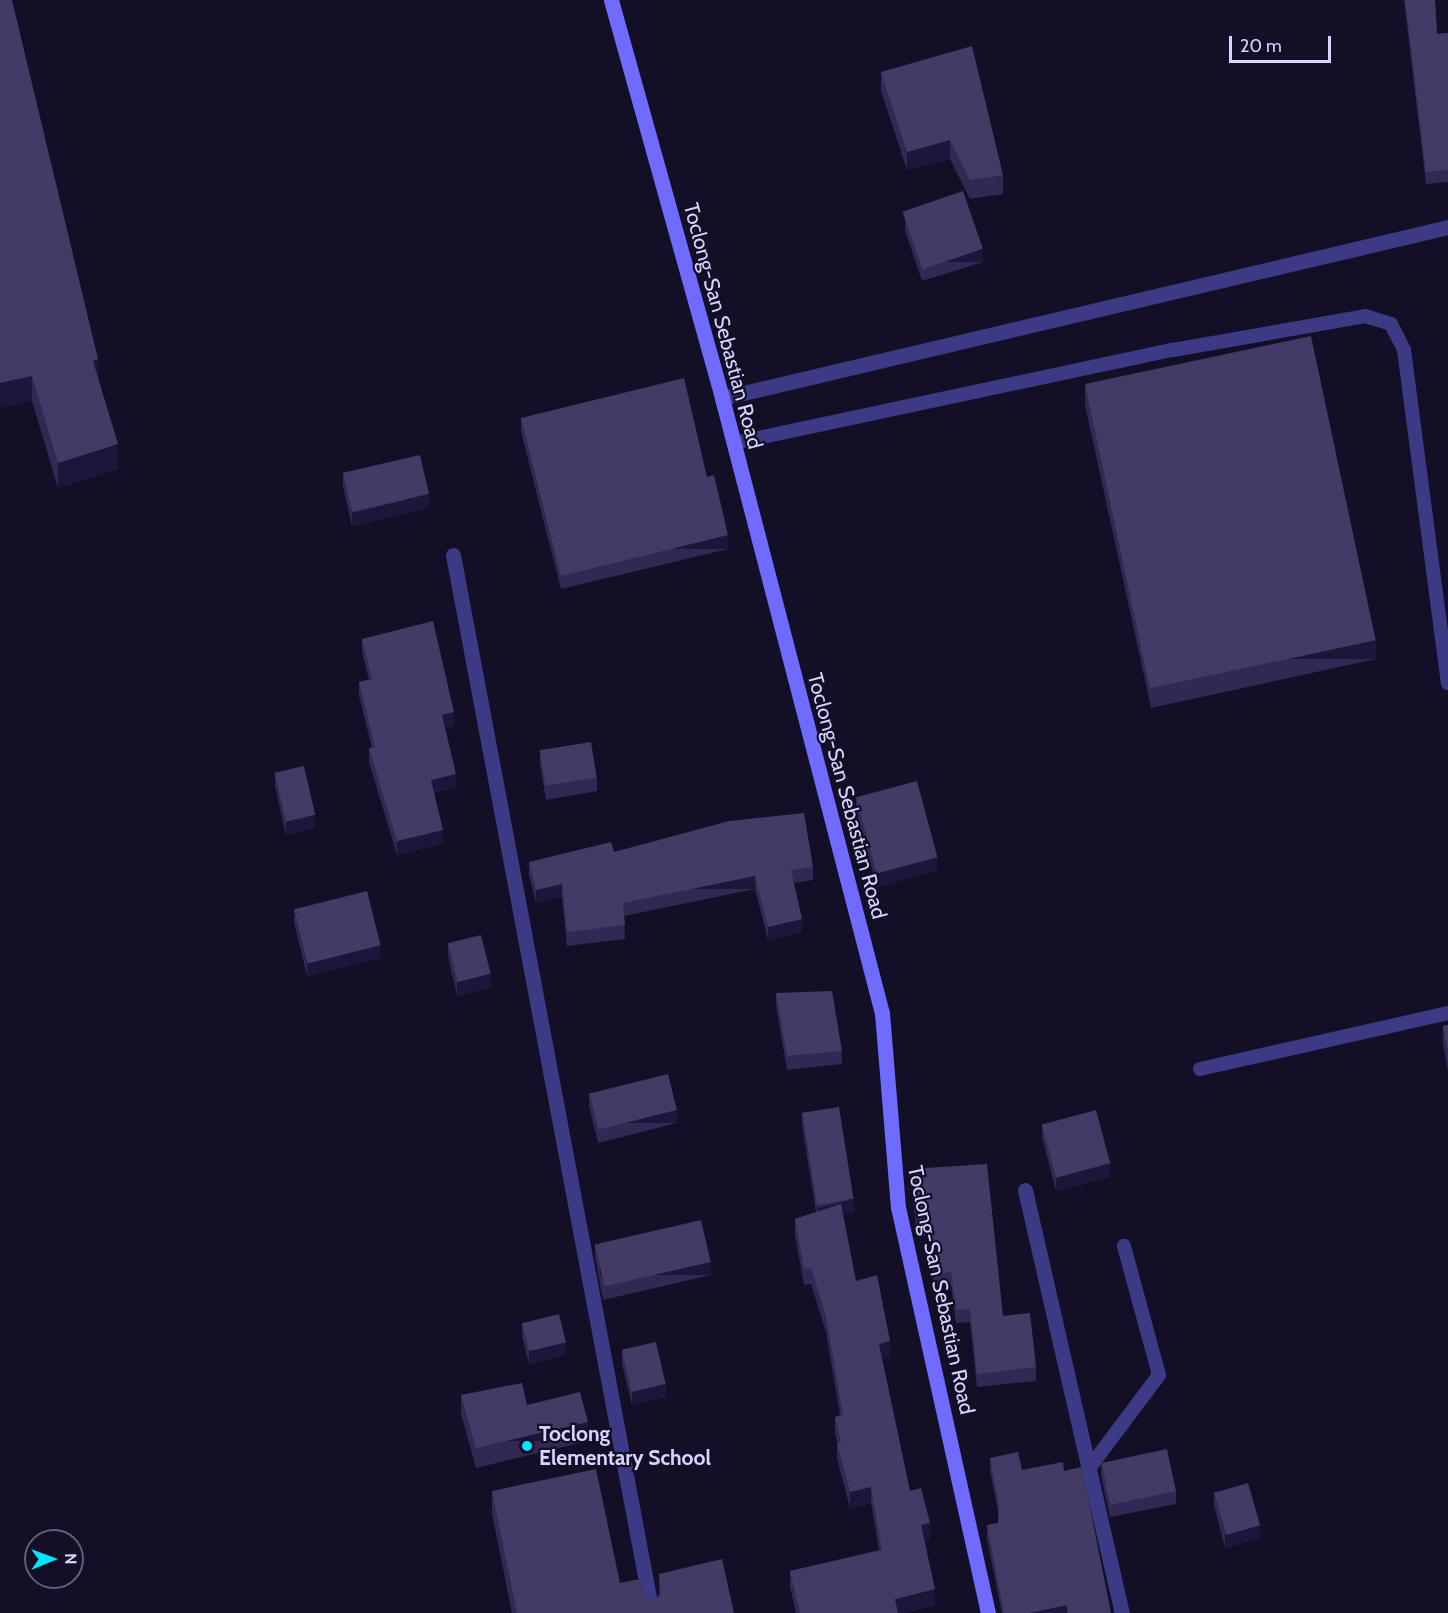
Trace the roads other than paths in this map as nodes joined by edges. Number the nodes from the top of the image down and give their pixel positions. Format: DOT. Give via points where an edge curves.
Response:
graph roads {
  1 [pos="611,0"];
  2 [pos="1448,227"];
  3 [pos="722,398"];
  4 [pos="734,443"];
  5 [pos="453,555"];
  6 [pos="1448,683"];
  7 [pos="1448,1013"];
  8 [pos="1200,1070"];
  9 [pos="1024,1190"];
  10 [pos="1124,1246"];
  11 [pos="1090,1467"];
  12 [pos="652,1613"];
  13 [pos="988,1613"];
  14 [pos="1122,1613"];
  1 -- 3 [label="street, Toclong-San Sebastian Road"];
  2 -- 3 [label="street"];
  3 -- 4 [label="street, Toclong-San Sebastian Road"];
  4 -- 6 [label="lane" via="1173,350 1365,316 1391,324 1404,350"];
  4 -- 13 [label="street, Toclong-San Sebastian Road" via="882,1013 898,1207"];
  5 -- 12 [label="street"];
  7 -- 8 [label="lane"];
  9 -- 11 [label="street"];
  10 -- 11 [label="lane" via="1159,1375"];
  11 -- 14 [label="street"];
}
